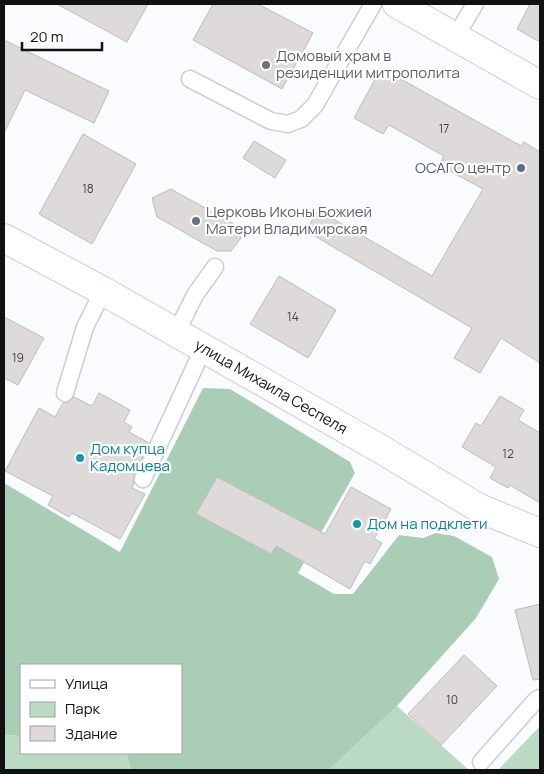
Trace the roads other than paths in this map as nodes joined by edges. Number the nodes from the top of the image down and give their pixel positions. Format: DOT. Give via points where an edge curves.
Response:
graph roads {
  1 [pos="374,4"];
  2 [pos="397,4"];
  3 [pos="476,4"];
  4 [pos="456,36"];
  5 [pos="190,79"];
  6 [pos="540,85"];
  7 [pos="4,238"];
  8 [pos="214,268"];
  9 [pos="103,291"];
  10 [pos="176,333"];
  11 [pos="203,349"];
  12 [pos="65,393"];
  13 [pos="143,480"];
  14 [pos="540,533"];
  15 [pos="540,698"];
  16 [pos="481,762"];
  1 -- 5 [label="lane" via="315,105 301,119 288,124 271,121"];
  2 -- 4 [label="street"];
  3 -- 4 [label="lane"];
  4 -- 6 [label="street"];
  7 -- 9 [label="street, улица Михаила Сеспеля"];
  8 -- 10 [label="lane" via="195,295"];
  9 -- 10 [label="street, улица Михаила Сеспеля"];
  9 -- 12 [label="lane" via="85,327"];
  10 -- 11 [label="street, улица Михаила Сеспеля"];
  11 -- 13 [label="lane"];
  11 -- 14 [label="street, улица Михаила Сеспеля" via="479,508"];
  15 -- 16 [label="lane"];
}
